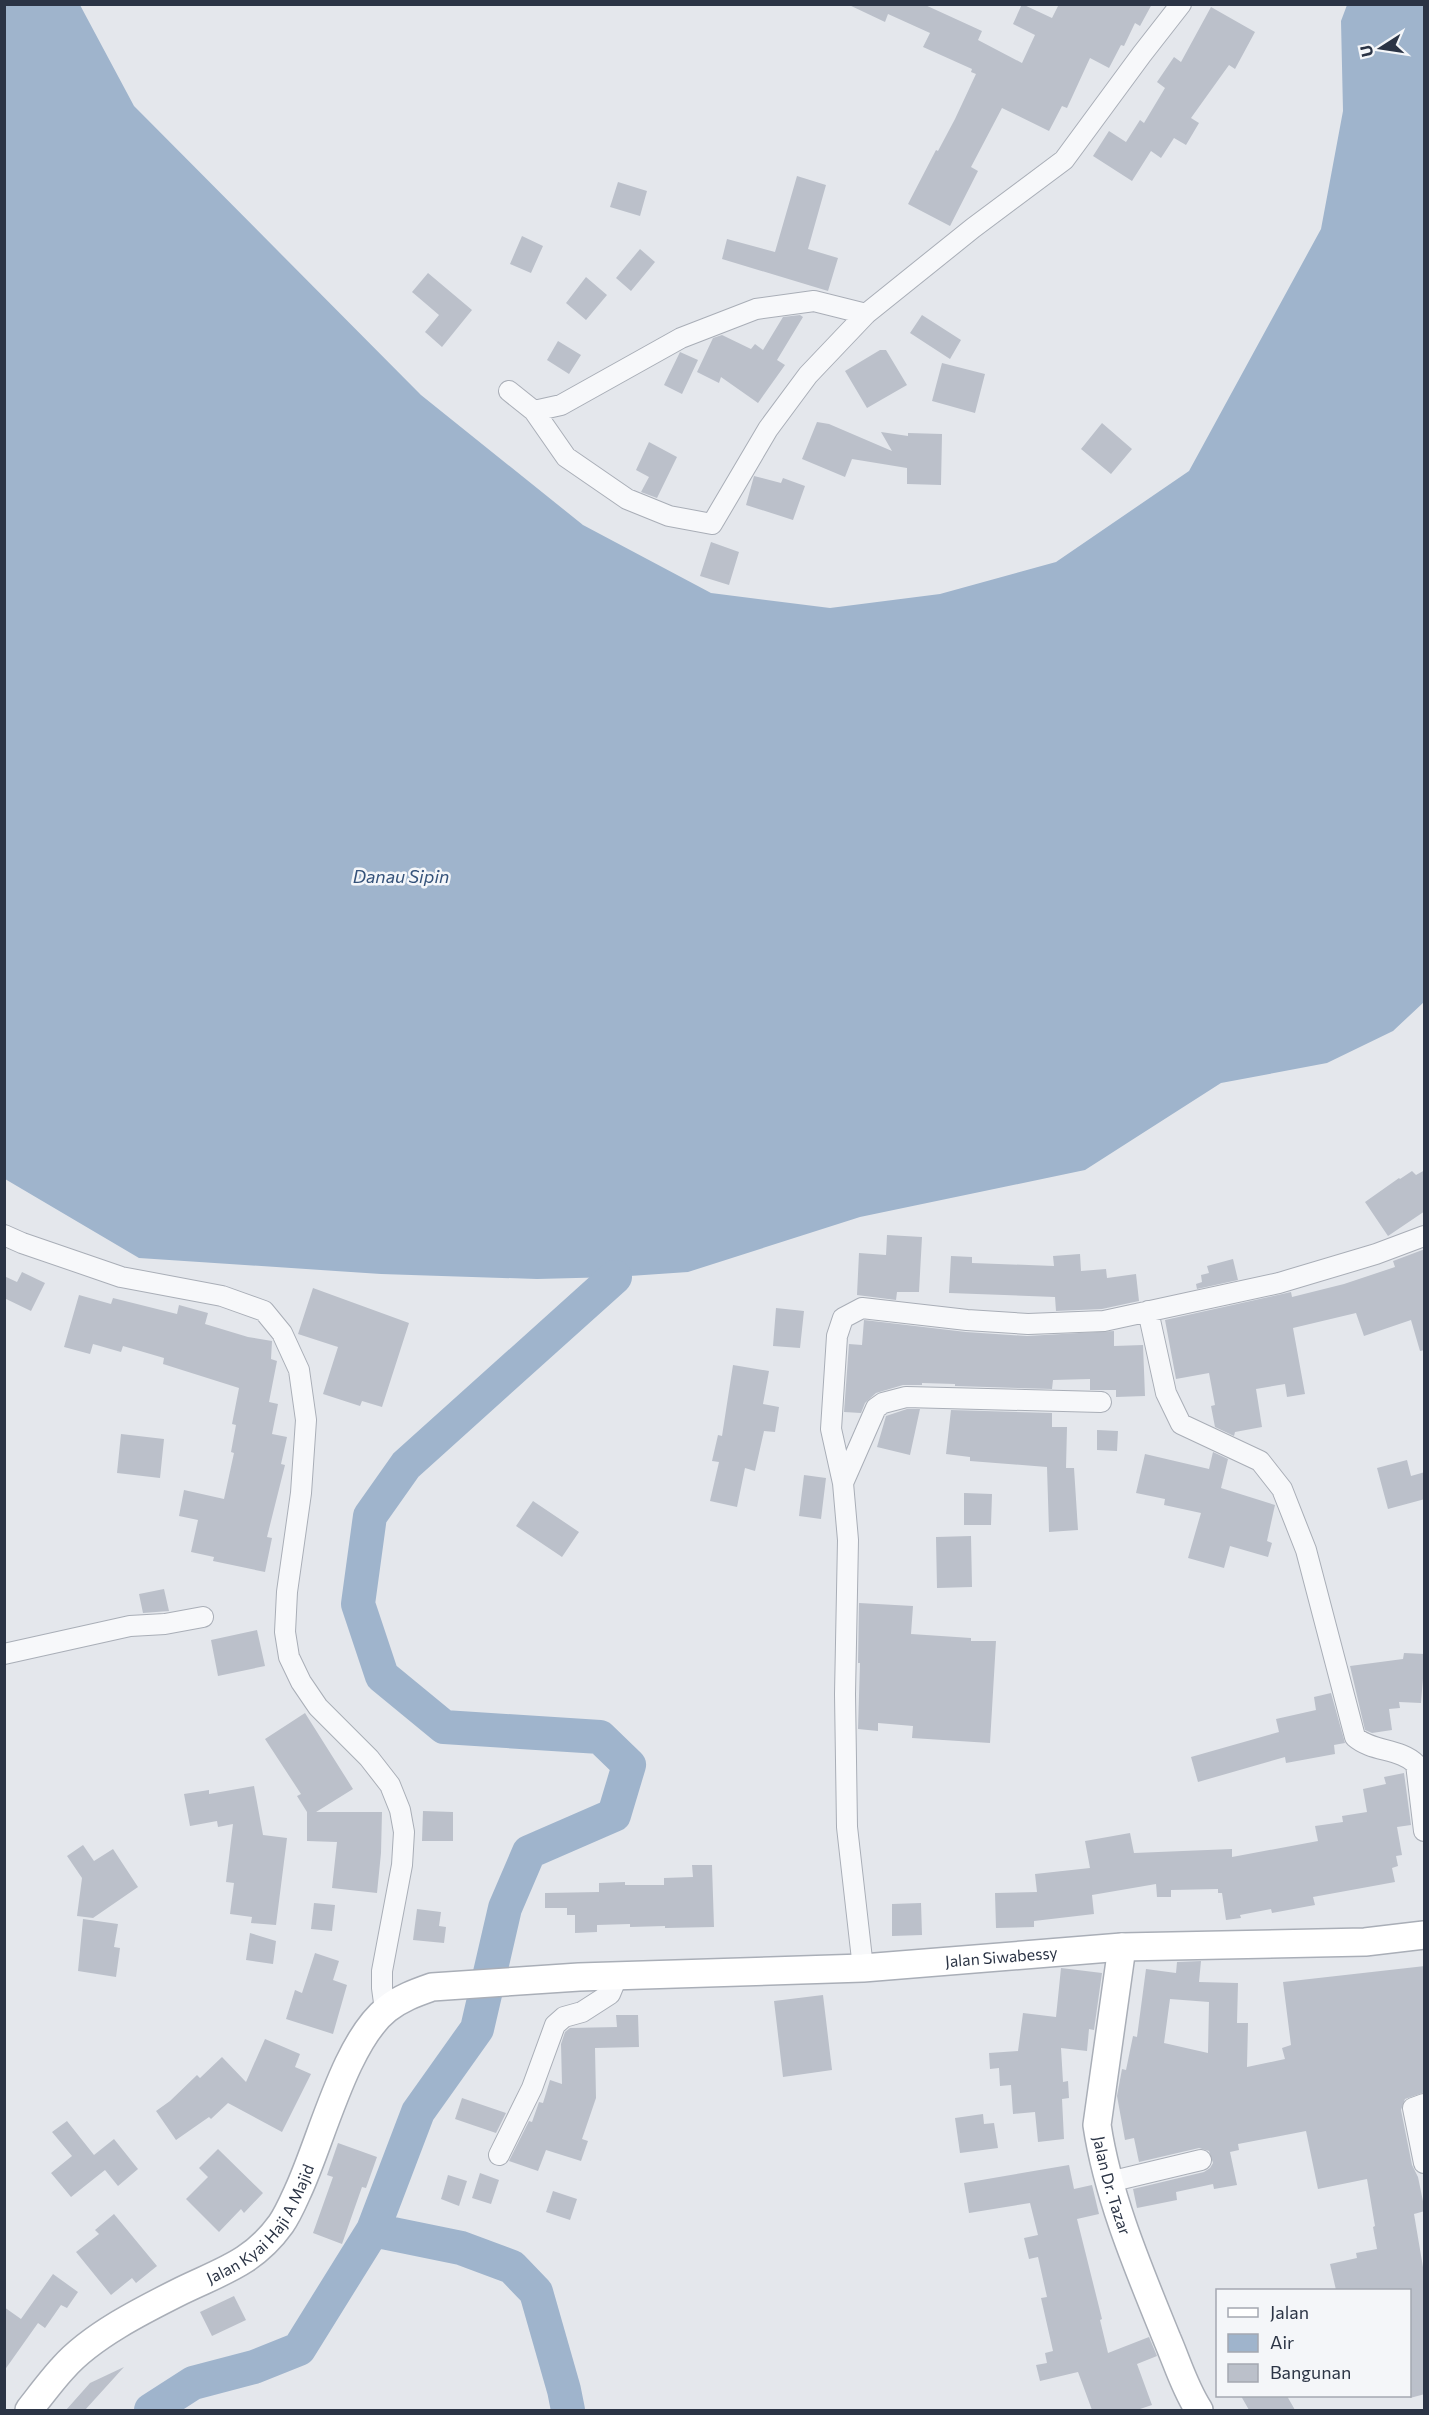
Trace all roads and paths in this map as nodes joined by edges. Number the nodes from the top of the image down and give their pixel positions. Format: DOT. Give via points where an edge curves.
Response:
graph roads {
  1 [pos="1181,4"];
  2 [pos="866,314"];
  3 [pos="509,390"];
  4 [pos="534,411"];
  5 [pos="4,1235"];
  6 [pos="1425,1236"];
  7 [pos="1148,1311"];
  8 [pos="1101,1402"];
  9 [pos="843,1483"];
  10 [pos="203,1617"];
  11 [pos="4,1654"];
  12 [pos="1425,1831"];
  13 [pos="1425,1935"];
  14 [pos="1122,1947"];
  15 [pos="863,1968"];
  16 [pos="616,1977"];
  17 [pos="432,1988"];
  18 [pos="385,2010"];
  19 [pos="1425,2104"];
  20 [pos="499,2155"];
  21 [pos="1201,2160"];
  22 [pos="1425,2163"];
  23 [pos="1109,2182"];
  24 [pos="29,2410"];
  25 [pos="1198,2410"];
  1 -- 2 [label="street" via="1064,160"];
  2 -- 4 [label="street" via="814,301 756,309 681,338 561,405"];
  2 -- 4 [label="street" via="808,375 768,429 712,524 669,516 627,499 566,457"];
  3 -- 4 [label="street"];
  5 -- 18 [label="street" via="121,1277 222,1296 264,1311 286,1343 299,1370 306,1420 301,1493 287,1592 285,1632 289,1657 318,1707 390,1785 404,1832 382,1971"];
  6 -- 7 [label="street" via="1279,1283"];
  7 -- 9 [label="street" via="1104,1321 1028,1324 862,1308 855,1311 843,1318 837,1336 831,1429"];
  7 -- 12 [label="street" via="1166,1393 1181,1424 1260,1461 1282,1489 1306,1550 1355,1737 1365,1745 1410,1758 1416,1764"];
  8 -- 9 [label="street" via="893,1399 876,1408"];
  9 -- 15 [label="street" via="848,1540 847,1827"];
  10 -- 11 [label="street" via="130,1626"];
  13 -- 14 [label="main road, Jalan Siwabessy" via="1365,1942"];
  14 -- 15 [label="main road, Jalan Siwabessy"];
  14 -- 23 [label="main road, Jalan Dr. Tazar" via="1097,2125"];
  15 -- 16 [label="main road, Jalan Siwabessy"];
  16 -- 17 [label="main road, Jalan Siwabessy"];
  16 -- 20 [label="street" via="610,1994 555,2025 532,2088"];
  17 -- 18 [label="main road, Jalan Kyai Haji A Majid" via="408,1995"];
  18 -- 24 [label="main road, Jalan Kyai Haji A Majid" via="356,2049 303,2181 283,2222 260,2250 105,2333 64,2366"];
  19 -- 22 [label="street" via="1413,2108"];
  21 -- 23 [label="street"];
  23 -- 25 [label="main road, Jalan Dr. Tazar" via="1154,2307"];
}
